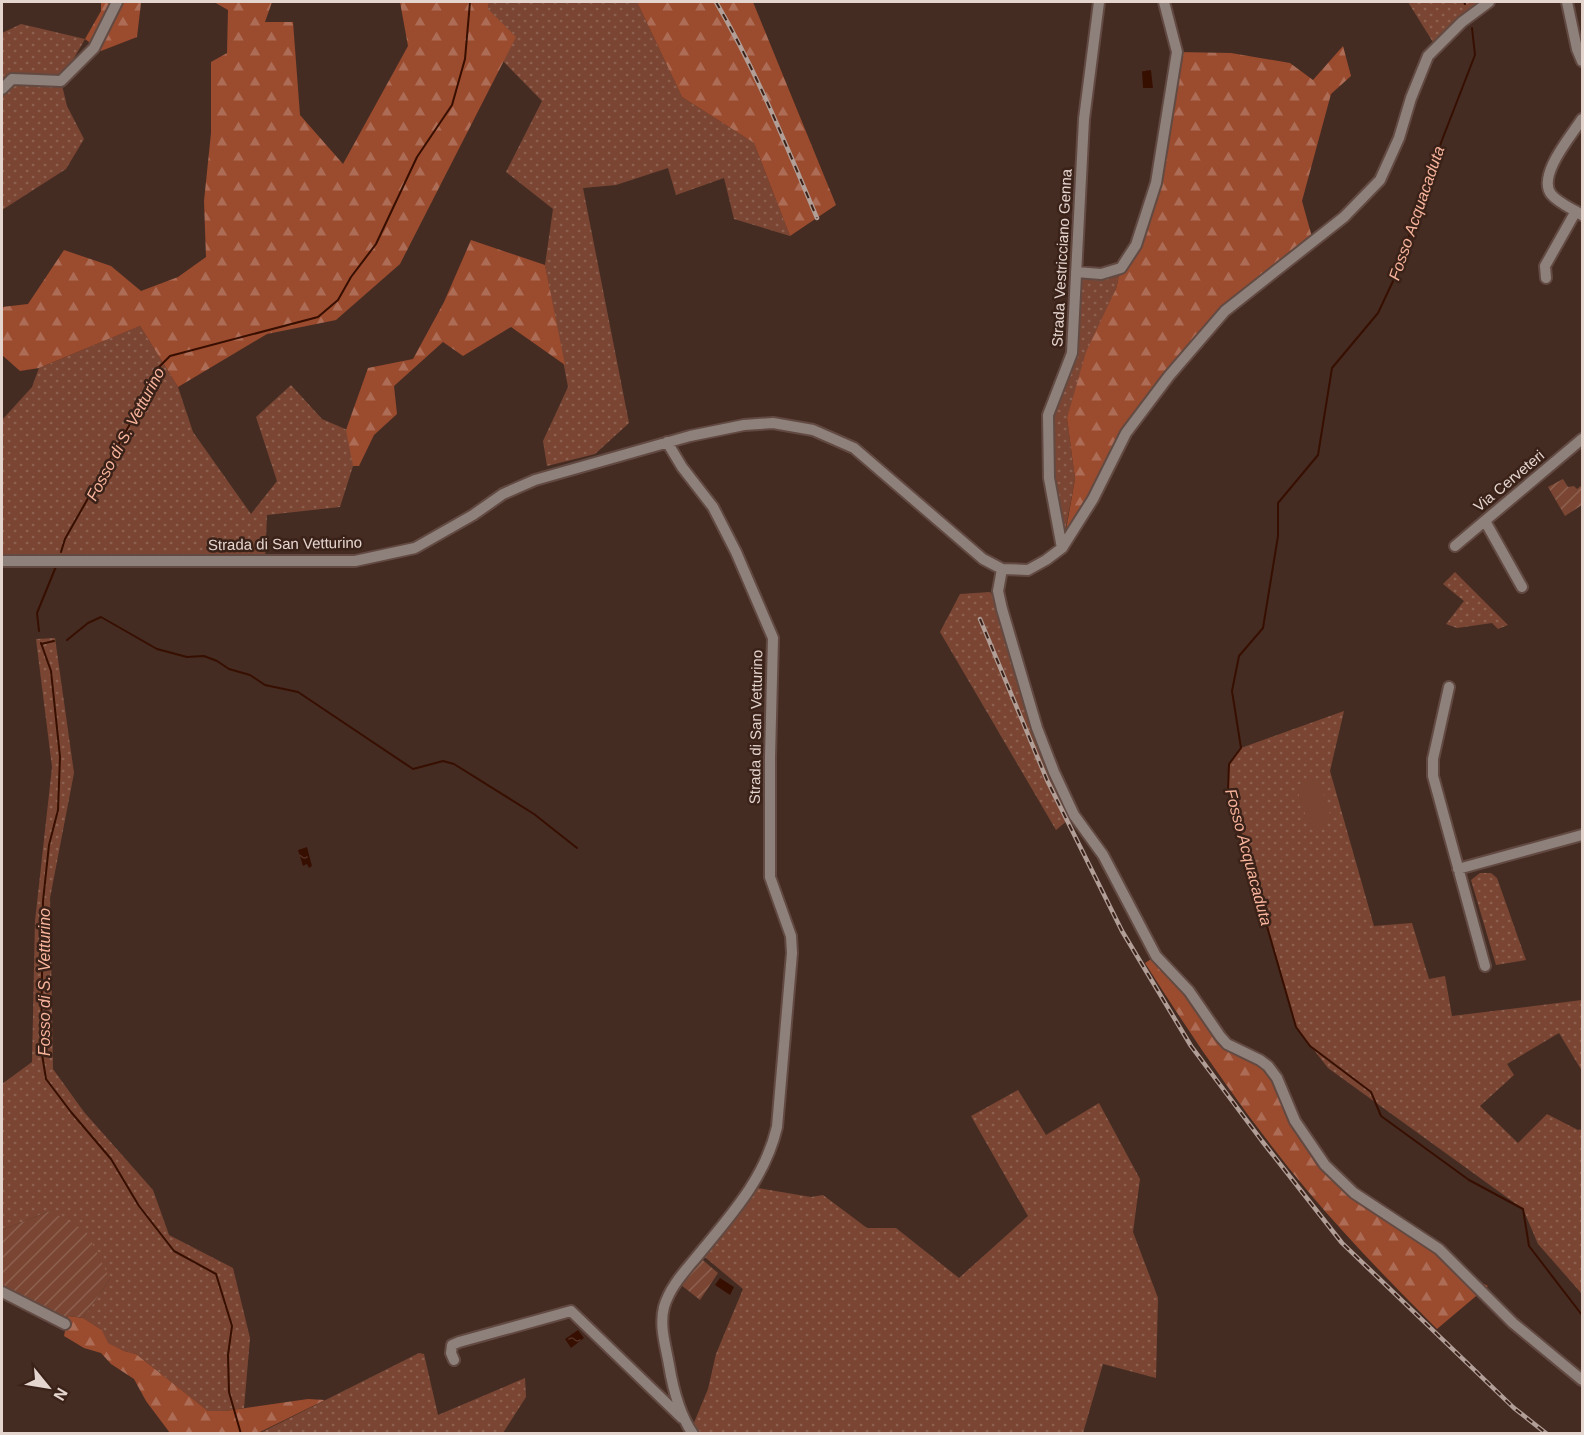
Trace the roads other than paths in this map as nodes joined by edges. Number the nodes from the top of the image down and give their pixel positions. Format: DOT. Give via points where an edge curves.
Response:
graph roads {
  1 [pos="117,2"];
  2 [pos="1099,2"];
  3 [pos="1164,2"];
  4 [pos="1489,2"];
  5 [pos="1567,2"];
  6 [pos="1582,61"];
  7 [pos="2,89"];
  8 [pos="1582,119"];
  9 [pos="1580,213"];
  10 [pos="1077,272"];
  11 [pos="1546,278"];
  12 [pos="1582,439"];
  13 [pos="667,442"];
  14 [pos="1485,522"];
  15 [pos="1455,546"];
  16 [pos="1062,548"];
  17 [pos="2,561"];
  18 [pos="1002,569"];
  19 [pos="1522,587"];
  20 [pos="1449,687"];
  21 [pos="1582,835"];
  22 [pos="1458,869"];
  23 [pos="1485,966"];
  24 [pos="2,1292"];
  25 [pos="65,1324"];
  26 [pos="454,1360"];
  27 [pos="1582,1380"];
  28 [pos="684,1420"];
  29 [pos="693,1434"];
  1 -- 7 [label="street" via="94,48 61,81 12,79"];
  2 -- 10 [label="street, Strada Vestricciano Genna" via="1084,119"];
  3 -- 10 [label="street" via="1177,52 1153,193 1136,245 1120,268 1101,274"];
  4 -- 16 [label="street" via="1428,56 1380,180 1344,217 1225,311 1168,376 1126,433 1093,499"];
  5 -- 6 [label="street"];
  8 -- 9 [label="street" via="1555,159 1547,179 1550,192"];
  9 -- 11 [label="street" via="1545,266"];
  10 -- 16 [label="street, Strada Vestricciano Genna" via="1072,353 1048,415 1050,478"];
  12 -- 14 [label="street, Via Cerveteri"];
  13 -- 17 [label="street, Strada di San Vetturino" via="535,480 503,494 416,548 355,561"];
  13 -- 18 [label="street" via="744,425 773,423 813,430 854,448 982,559"];
  13 -- 28 [label="street, Strada di San Vetturino" via="713,507 773,638 770,877 791,936 792,954 772,1148 752,1187 676,1281 664,1307 662,1324 672,1381"];
  14 -- 15 [label="street, Via Cerveteri"];
  14 -- 19 [label="street"];
  16 -- 18 [label="street" via="1028,570"];
  18 -- 27 [label="street" via="998,591 1002,609 1054,772 1074,815 1103,855 1156,956 1190,991 1227,1044 1269,1066 1295,1121 1325,1165 1354,1193 1439,1249 1513,1323"];
  20 -- 22 [label="street" via="1433,759 1433,776"];
  21 -- 22 [label="street"];
  22 -- 23 [label="street"];
  24 -- 25 [label="street"];
  26 -- 28 [label="street" via="452,1345 459,1342 571,1311"];
  28 -- 29 [label="street, Strada di San Vetturino"];
}
